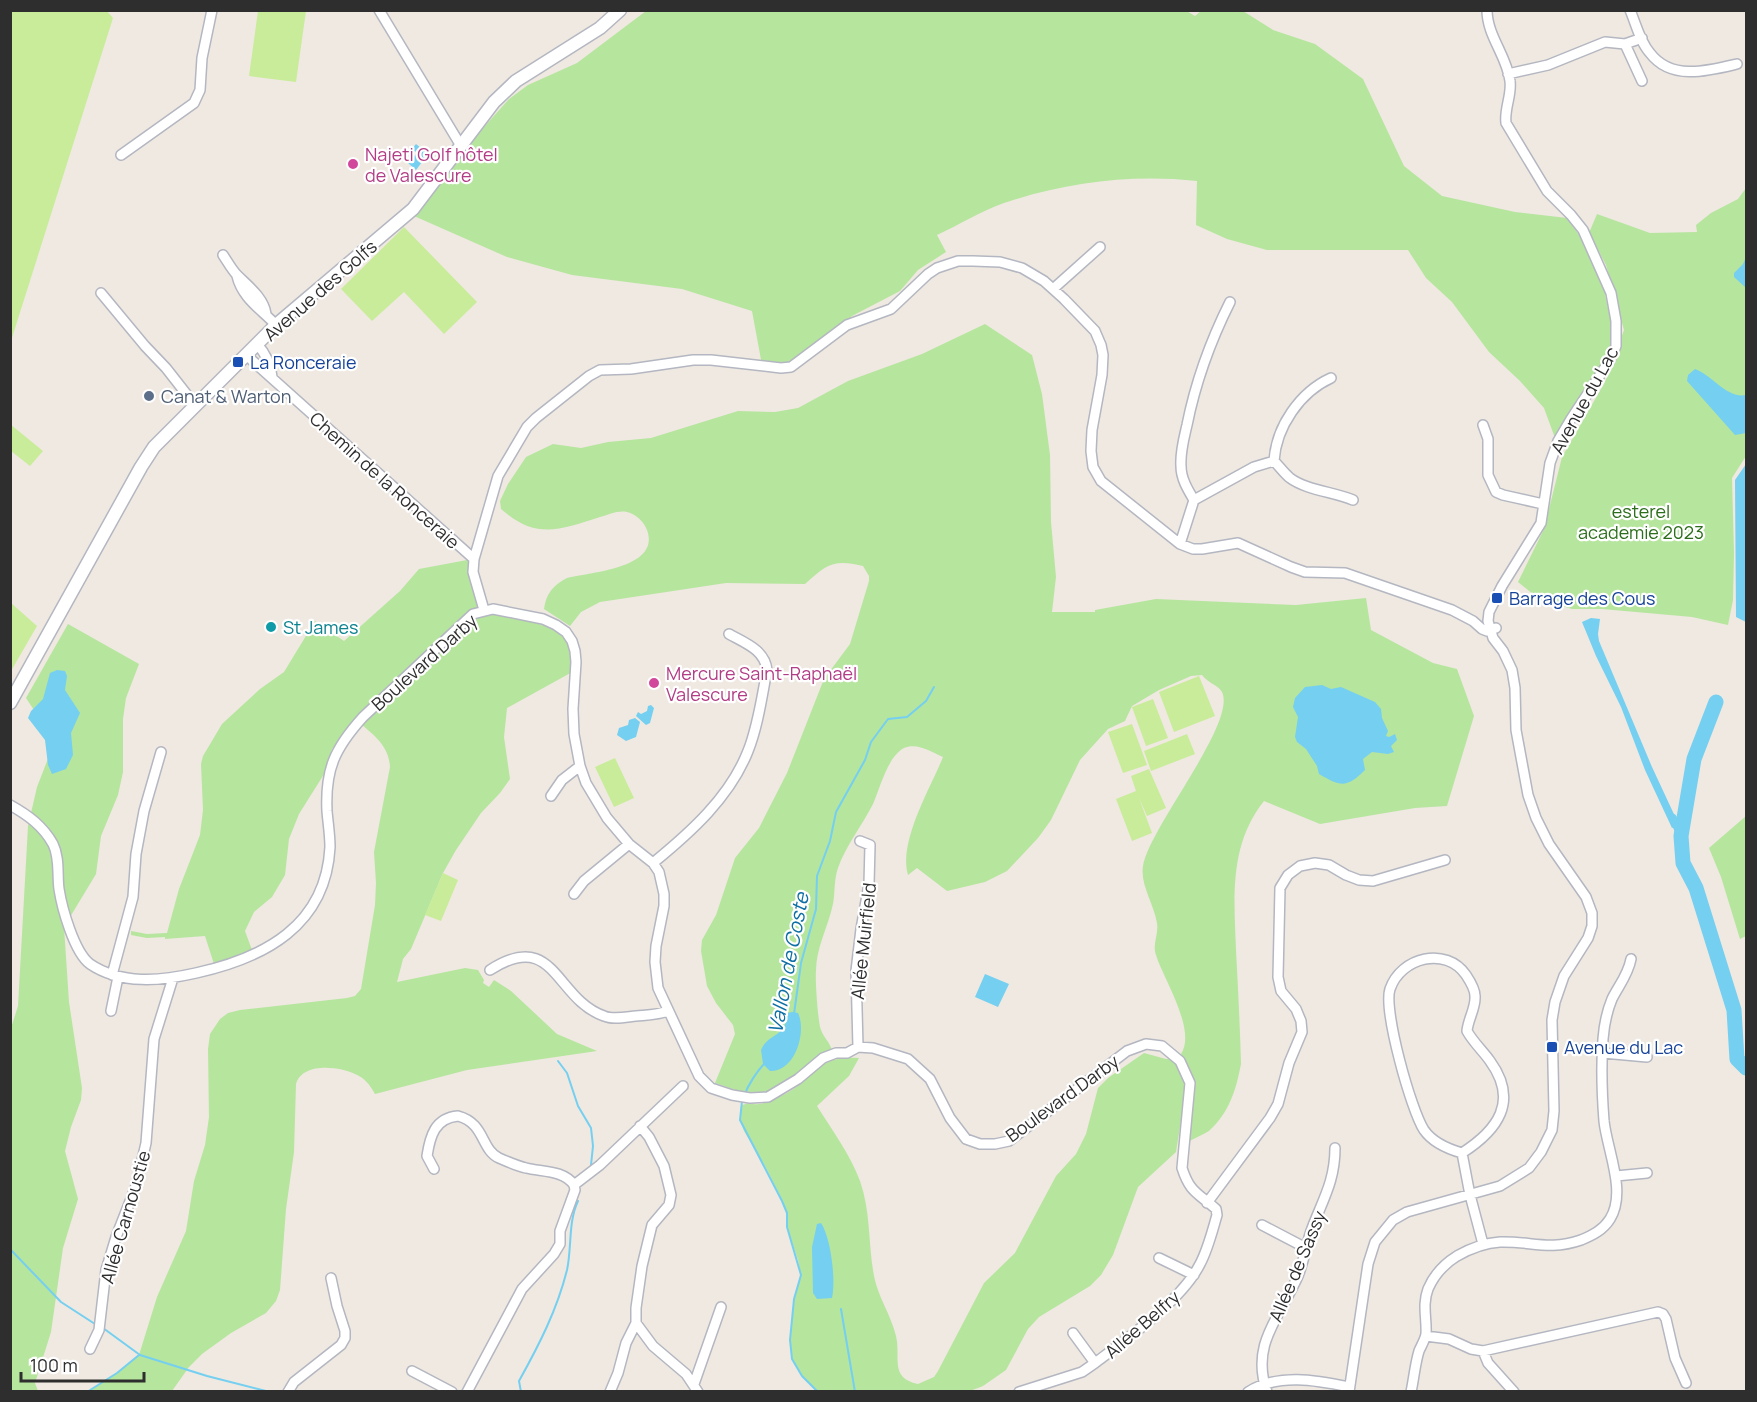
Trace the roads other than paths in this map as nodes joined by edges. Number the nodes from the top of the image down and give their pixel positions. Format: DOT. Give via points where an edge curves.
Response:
graph roads {
  1 [pos="212,10"];
  2 [pos="379,10"];
  3 [pos="620,10"];
  4 [pos="1487,10"];
  5 [pos="1630,10"];
  6 [pos="1642,38"];
  7 [pos="1624,44"];
  8 [pos="1737,64"];
  9 [pos="1508,74"];
  10 [pos="1642,81"];
  11 [pos="461,146"];
  12 [pos="121,155"];
  13 [pos="1100,247"];
  14 [pos="223,255"];
  15 [pos="1053,289"];
  16 [pos="101,293"];
  17 [pos="1230,302"];
  18 [pos="276,325"];
  19 [pos="257,344"];
  20 [pos="246,355"];
  21 [pos="272,377"];
  22 [pos="1331,378"];
  23 [pos="195,405"];
  24 [pos="1483,425"];
  25 [pos="1274,461"];
  26 [pos="1194,500"];
  27 [pos="1353,500"];
  28 [pos="1544,504"];
  29 [pos="1180,544"];
  30 [pos="474,559"];
  31 [pos="484,610"];
  32 [pos="1492,622"];
  33 [pos="729,634"];
  34 [pos="10,703"];
  35 [pos="161,752"];
  36 [pos="580,766"];
  37 [pos="551,796"];
  38 [pos="10,805"];
  39 [pos="860,841"];
  40 [pos="629,844"];
  41 [pos="1446,860"];
  42 [pos="653,863"];
  43 [pos="574,894"];
  44 [pos="1631,958"];
  45 [pos="490,970"];
  46 [pos="115,976"];
  47 [pos="173,978"];
  48 [pos="111,1011"];
  49 [pos="668,1011"];
  50 [pos="858,1047"];
  51 [pos="1603,1053"];
  52 [pos="1647,1056"];
  53 [pos="683,1086"];
  54 [pos="640,1126"];
  55 [pos="1335,1148"];
  56 [pos="1462,1153"];
  57 [pos="434,1169"];
  58 [pos="1647,1173"];
  59 [pos="1616,1176"];
  60 [pos="574,1185"];
  61 [pos="1470,1195"];
  62 [pos="1212,1206"];
  63 [pos="1262,1225"];
  64 [pos="1483,1244"];
  65 [pos="1306,1248"];
  66 [pos="1160,1258"];
  67 [pos="1194,1275"];
  68 [pos="331,1278"];
  69 [pos="721,1307"];
  70 [pos="636,1323"];
  71 [pos="1073,1333"];
  72 [pos="1426,1336"];
  73 [pos="90,1349"];
  74 [pos="1484,1351"];
  75 [pos="1095,1363"];
  76 [pos="412,1371"];
  77 [pos="1686,1383"];
  78 [pos="696,1388"];
  79 [pos="1266,1388"];
  80 [pos="1349,1390"];
  81 [pos="288,1392"];
  82 [pos="452,1392"];
  83 [pos="465,1392"];
  84 [pos="610,1392"];
  85 [pos="1019,1392"];
  86 [pos="1248,1392"];
  87 [pos="1412,1392"];
  88 [pos="1514,1392"];
  1 -- 12 [label="street" via="200,90 194,103"];
  2 -- 11 [label="street"];
  3 -- 11 [label="main road, Avenue des Golfs" via="600,28 516,81 494,102"];
  4 -- 9 [label="street, Avenue du Lac" via="1490,30"];
  5 -- 6 [label="street"];
  6 -- 7 [label="street"];
  6 -- 8 [label="street" via="1660,64 1674,69 1691,73"];
  7 -- 9 [label="street" via="1605,42 1548,65"];
  7 -- 10 [label="street"];
  9 -- 28 [label="street, Avenue du Lac" via="1506,123 1547,190 1582,230 1611,293 1616,321 1616,346 1558,441 1550,463"];
  11 -- 18 [label="main road, Avenue des Golfs" via="413,209"];
  13 -- 15 [label="street"];
  14 -- 18 [label="street"];
  15 -- 29 [label="street" via="1095,331 1104,355 1092,430 1093,466 1101,481"];
  15 -- 30 [label="street" via="1033,274 1009,264 958,261 928,274 891,309 847,325 791,367 693,360 595,373 527,427 498,476"];
  16 -- 23 [label="street"];
  17 -- 26 [label="street" via="1209,346 1183,444 1180,468"];
  18 -- 19 [label="main road, Avenue des Golfs"];
  19 -- 20 [label="main road, Avenue des Golfs"];
  19 -- 21 [label="street, Chemin de la Ronceraie" via="265,353"];
  20 -- 21 [label="street, Chemin de la Ronceraie"];
  20 -- 23 [label="main road, Avenue des Golfs"];
  21 -- 30 [label="street, Chemin de la Ronceraie"];
  22 -- 25 [label="street" via="1305,394 1283,426"];
  23 -- 34 [label="main road, Avenue des Golfs" via="154,447 141,467"];
  24 -- 28 [label="street" via="1488,440 1488,475 1496,492"];
  25 -- 26 [label="street" via="1254,467"];
  25 -- 27 [label="street" via="1301,484"];
  26 -- 29 [label="street"];
  28 -- 32 [label="street, Avenue du Lac" via="1541,523 1502,586"];
  29 -- 32 [label="street" via="1193,549 1238,543 1305,572 1345,573 1473,621"];
  30 -- 31 [label="street"];
  31 -- 36 [label="street, Boulevard Darby" via="550,621 572,641 576,662 574,734"];
  31 -- 47 [label="street, Boulevard Darby" via="473,614 451,633 363,717 338,749 327,792 330,846 326,871 319,894 298,925 252,955"];
  32 -- 61 [label="street, Avenue du Lac" via="1515,679 1516,730 1536,818 1556,856 1586,897 1592,920 1588,938 1564,976 1555,1002 1552,1130 1529,1168 1500,1186"];
  33 -- 42 [label="street" via="760,652 766,661 748,751 729,786 701,820"];
  35 -- 46 [label="street" via="144,811 133,897"];
  36 -- 37 [label="street" via="562,780"];
  36 -- 40 [label="street, Boulevard Darby" via="596,802"];
  38 -- 46 [label="street, Boulevard Darby" via="44,829 54,847 59,889 73,939 88,963"];
  39 -- 50 [label="street, Allée Muirfield" via="870,845 869,884 856,971"];
  40 -- 42 [label="street, Boulevard Darby"];
  40 -- 43 [label="street"];
  41 -- 62 [label="street" via="1373,881 1359,880 1315,862 1288,875 1280,888 1278,977 1281,991 1296,1009 1302,1032 1278,1104"];
  42 -- 49 [label="street, Boulevard Darby" via="664,894 655,962 658,988"];
  44 -- 51 [label="street" via="1605,1023"];
  45 -- 49 [label="street" via="525,956 543,961 576,1000 604,1017"];
  46 -- 47 [label="street, Boulevard Darby"];
  46 -- 48 [label="street"];
  47 -- 73 [label="street, Allée Carnoustie" via="154,1039 146,1143 136,1186 106,1270 99,1330"];
  49 -- 50 [label="street, Boulevard Darby" via="699,1076 711,1088 732,1095 768,1097 823,1058"];
  50 -- 62 [label="street, Boulevard Darby" via="908,1059 930,1079 966,1139 995,1144 1009,1141 1127,1051 1146,1044 1162,1046 1178,1057 1190,1083 1182,1146 1185,1179"];
  51 -- 52 [label="street"];
  51 -- 59 [label="street" via="1605,1124"];
  53 -- 54 [label="street"];
  54 -- 60 [label="street"];
  54 -- 70 [label="street" via="664,1166 671,1195 669,1205 652,1225 642,1266"];
  55 -- 65 [label="street, Allée de Sassy" via="1331,1185"];
  56 -- 56 [label="street" via="1437,1143 1425,1130 1390,1024 1390,988 1400,973 1433,956 1461,968 1471,983 1475,995 1467,1031 1492,1063 1504,1099 1502,1115 1492,1129"];
  56 -- 61 [label="street"];
  57 -- 60 [label="street" via="427,1156 432,1134 443,1120 458,1116 480,1131 494,1155 525,1168 565,1176"];
  58 -- 59 [label="street"];
  59 -- 64 [label="street" via="1616,1203 1611,1217 1594,1235 1556,1246"];
  60 -- 83 [label="street" via="560,1231 560,1244 522,1289"];
  61 -- 64 [label="street"];
  61 -- 80 [label="street, Avenue du Lac" via="1407,1212 1393,1220 1375,1242 1368,1264"];
  62 -- 67 [label="street, Allée Belfry" via="1216,1215 1206,1251"];
  63 -- 65 [label="street"];
  64 -- 72 [label="street" via="1449,1260 1436,1273 1427,1291"];
  65 -- 79 [label="street, Allée de Sassy" via="1298,1275 1265,1341 1261,1359"];
  66 -- 67 [label="street"];
  67 -- 75 [label="street, Allée Belfry" via="1170,1302"];
  68 -- 81 [label="street" via="345,1338 294,1382"];
  69 -- 78 [label="street"];
  70 -- 78 [label="street" via="653,1346"];
  70 -- 84 [label="street"];
  71 -- 75 [label="street"];
  72 -- 74 [label="street"];
  72 -- 87 [label="street"];
  74 -- 77 [label="street" via="1658,1312 1666,1319 1675,1358"];
  74 -- 88 [label="street" via="1488,1363"];
  75 -- 85 [label="street, Allée Belfry" via="1082,1372"];
  76 -- 82 [label="street"];
  79 -- 80 [label="street" via="1278,1381 1306,1380"];
  79 -- 86 [label="street"];
}
